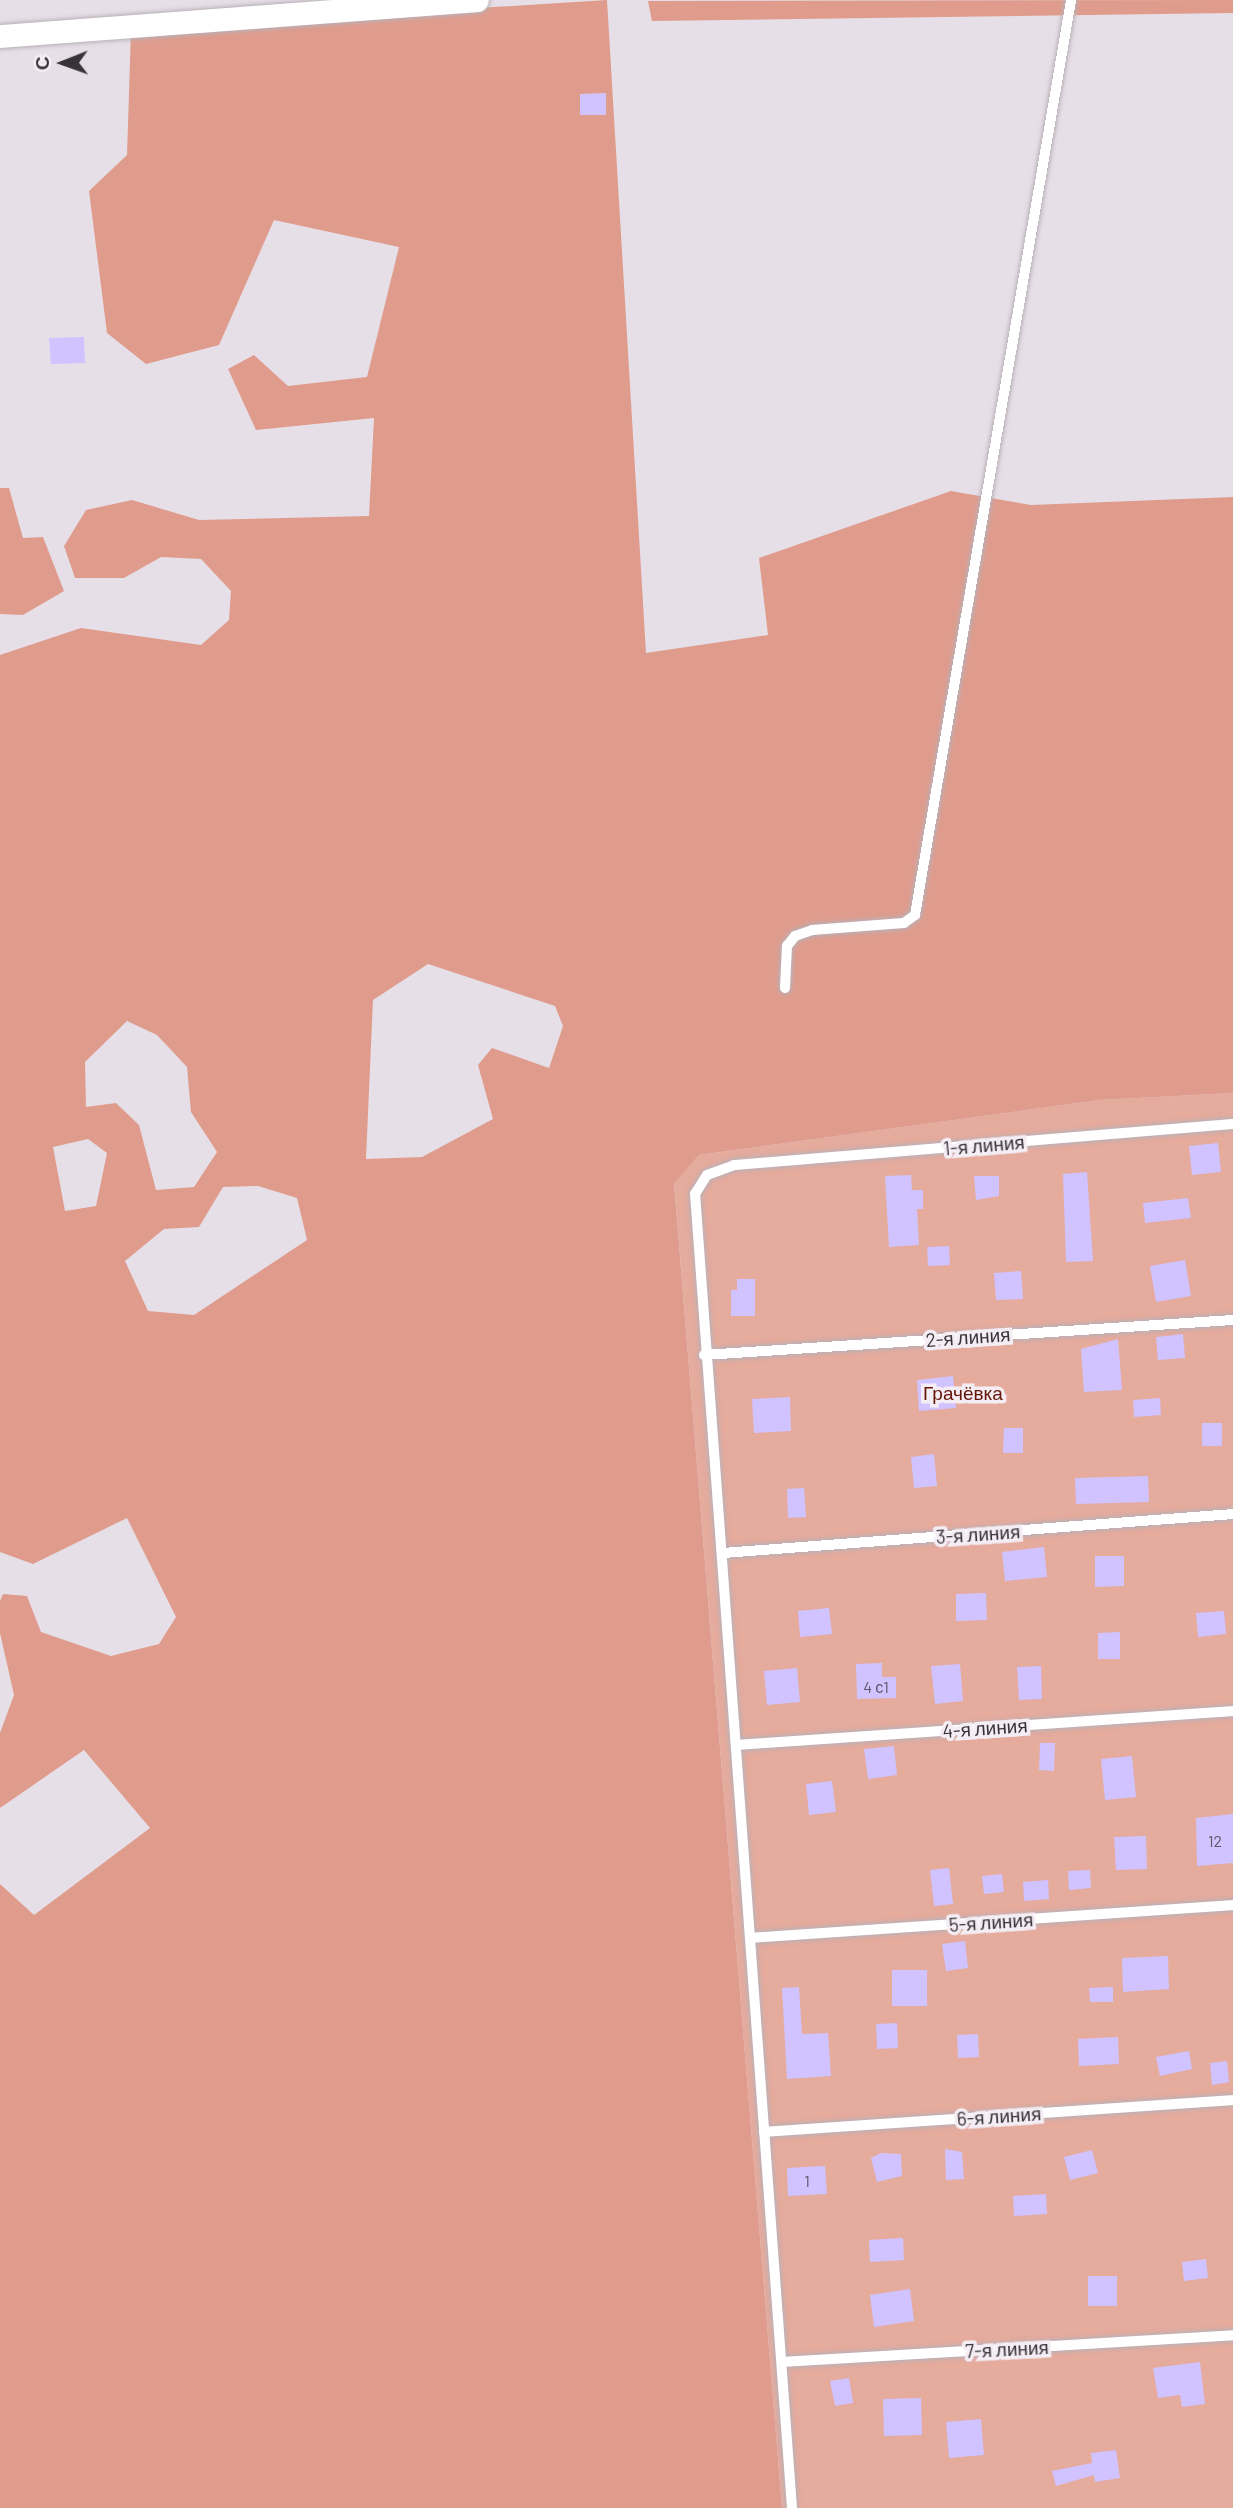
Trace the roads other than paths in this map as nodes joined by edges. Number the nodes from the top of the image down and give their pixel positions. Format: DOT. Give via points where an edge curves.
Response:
graph roads {
  1 [pos="477,0"];
  2 [pos="1071,0"];
  3 [pos="0,36"];
  4 [pos="785,988"];
  5 [pos="1233,1124"];
  6 [pos="1233,1320"];
  7 [pos="704,1354"];
  8 [pos="1233,1514"];
  9 [pos="723,1553"];
  10 [pos="1233,1711"];
  11 [pos="737,1745"];
  12 [pos="1233,1905"];
  13 [pos="750,1938"];
  14 [pos="1233,2100"];
  15 [pos="764,2132"];
  16 [pos="1233,2335"];
  17 [pos="782,2362"];
  18 [pos="792,2508"];
  1 -- 3 [label="street"];
  2 -- 4 [label="lane" via="915,915 904,923 812,930 795,936 787,946"];
  5 -- 7 [label="lane, 1-я линия" via="734,1165 707,1175 695,1194"];
  6 -- 7 [label="lane, 2-я линия"];
  7 -- 9 [label="lane"];
  8 -- 9 [label="lane, 3-я линия"];
  9 -- 11 [label="lane"];
  10 -- 11 [label="lane, 4-я линия"];
  11 -- 13 [label="lane"];
  12 -- 13 [label="lane, 5-я линия"];
  13 -- 15 [label="lane"];
  14 -- 15 [label="lane, 6-я линия"];
  15 -- 17 [label="lane"];
  16 -- 17 [label="lane, 7-я линия"];
  17 -- 18 [label="lane"];
}
